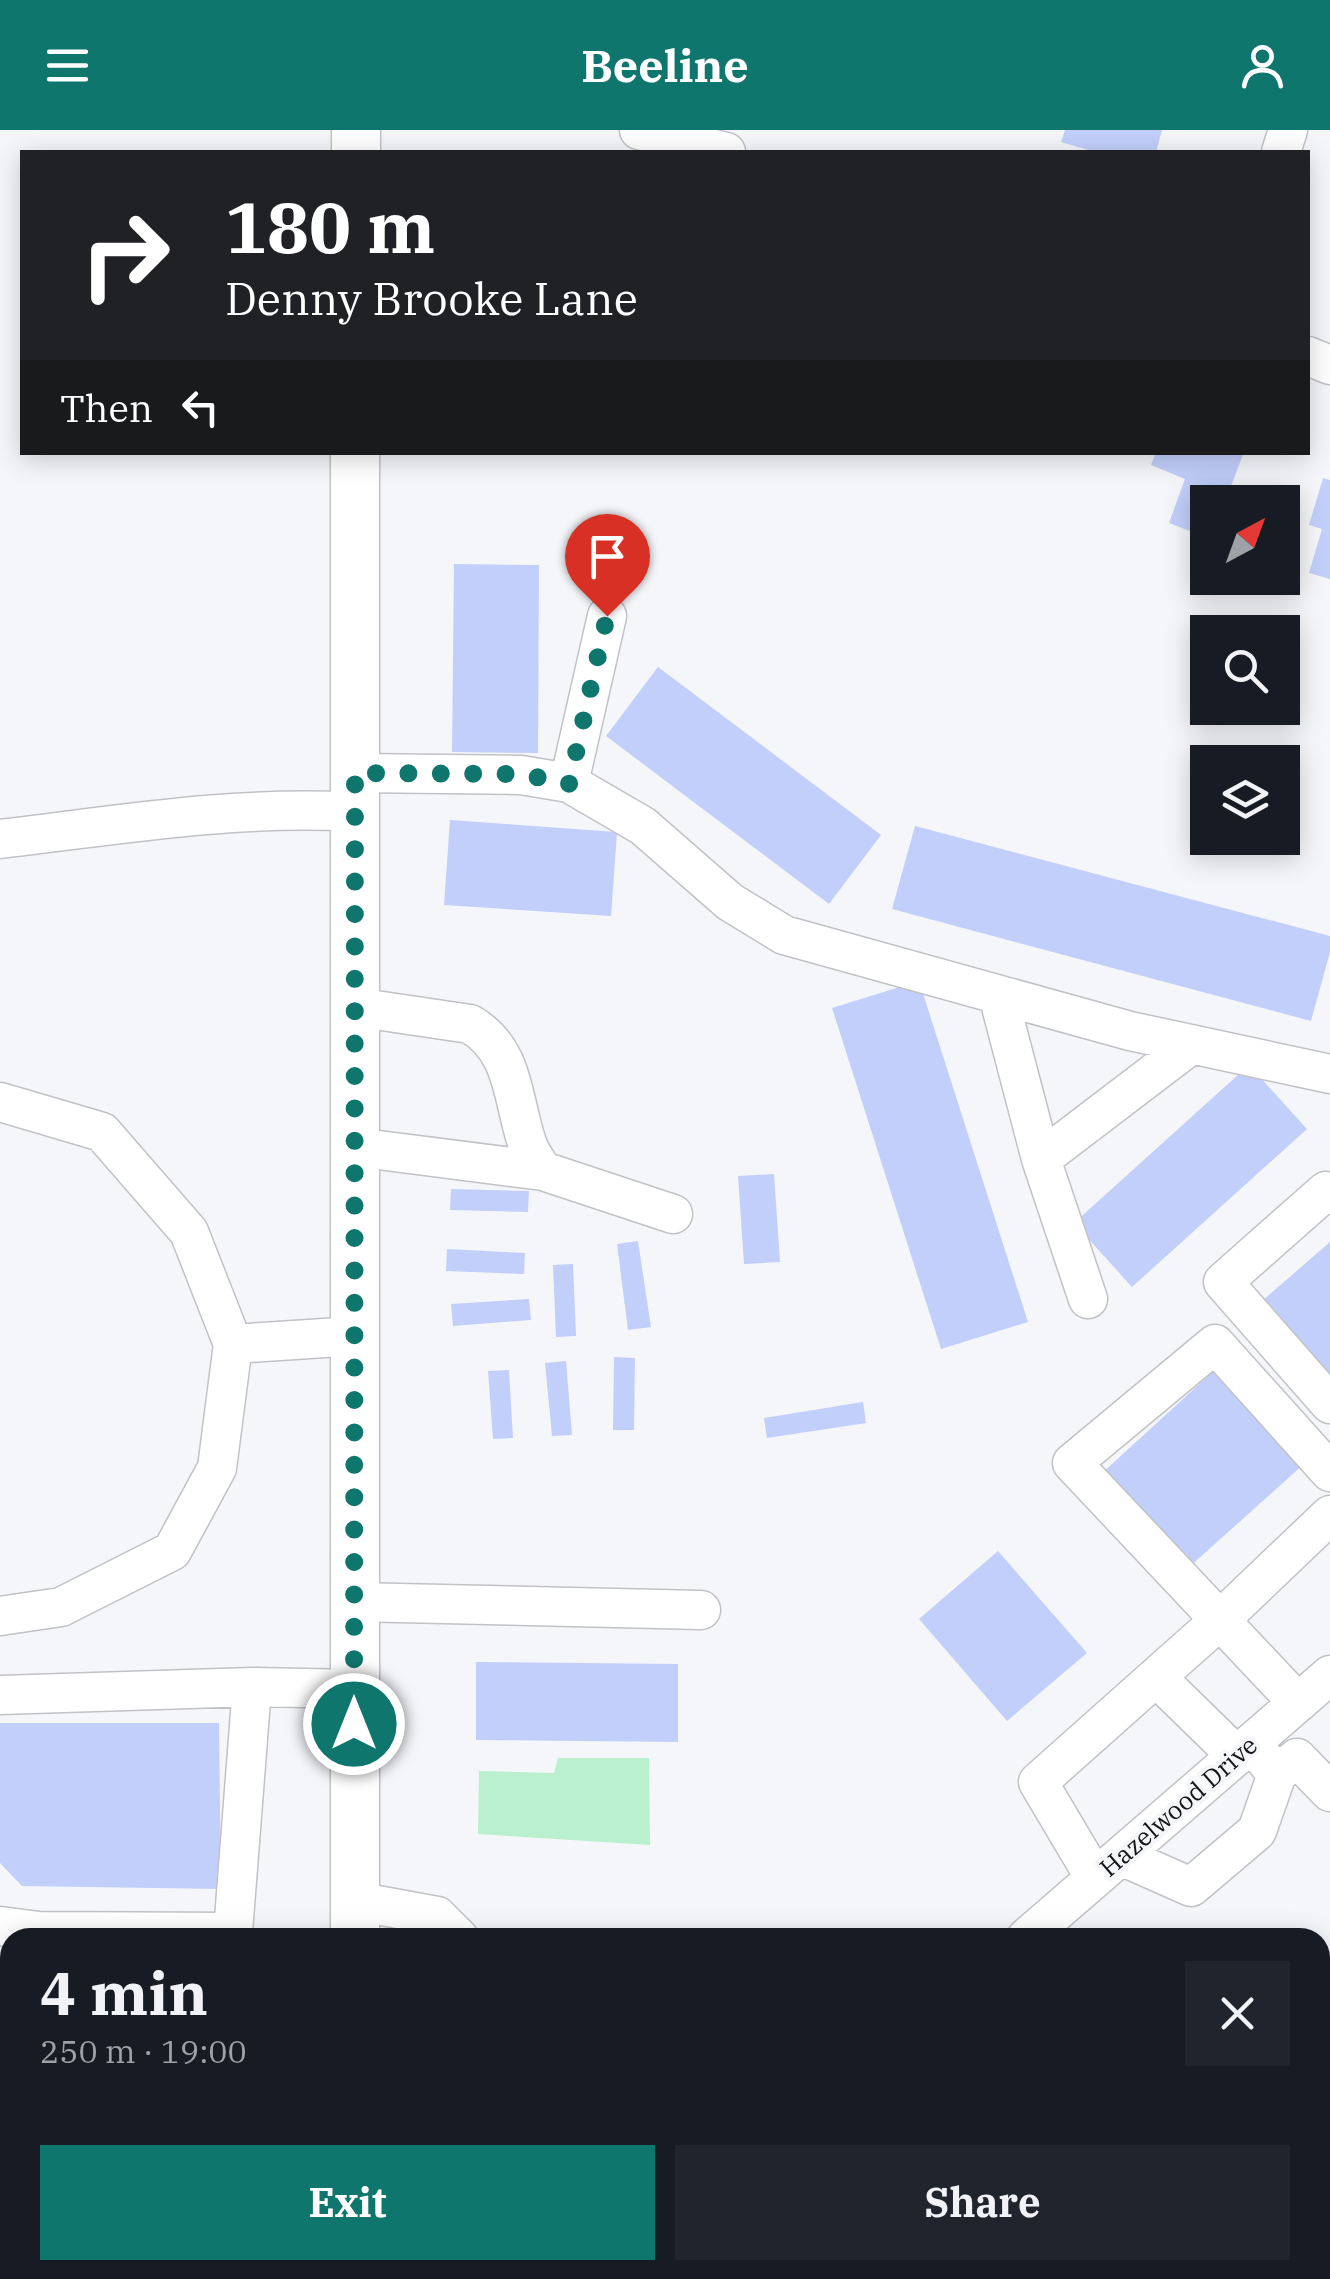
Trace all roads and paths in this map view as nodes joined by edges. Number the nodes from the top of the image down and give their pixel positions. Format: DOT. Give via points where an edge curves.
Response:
graph roads {
  1 [pos="639,130"];
  2 [pos="718,150"];
  3 [pos="355,455"];
  4 [pos="607,616"];
  5 [pos="569,784"];
  6 [pos="355,792"];
  7 [pos="0,838"];
  8 [pos="998,995"];
  9 [pos="355,1007"];
  10 [pos="1192,1044"];
  11 [pos="1330,1074"];
  12 [pos="0,1102"];
  13 [pos="355,1147"];
  14 [pos="1041,1159"];
  15 [pos="542,1171"];
  16 [pos="1330,1195"];
  17 [pos="673,1214"];
  18 [pos="1088,1300"];
  19 [pos="355,1336"];
  20 [pos="232,1344"];
  21 [pos="1330,1404"];
  22 [pos="1330,1472"];
  23 [pos="1330,1515"];
  24 [pos="354,1602"];
  25 [pos="701,1610"];
  26 [pos="0,1616"];
  27 [pos="1220,1620"];
  28 [pos="1330,1675"];
  29 [pos="1156,1676"];
  30 [pos="252,1687"];
  31 [pos="354,1689"];
  32 [pos="0,1695"];
  33 [pos="1298,1703"];
  34 [pos="1244,1749"];
  35 [pos="1277,1774"];
  36 [pos="1330,1792"];
  37 [pos="1108,1867"];
  38 [pos="355,1919"];
  39 [pos="235,1928"];
  40 [pos="449,1928"];
  41 [pos="1038,1928"];
  1 -- 2 [label="street"];
  3 -- 6 [label="main road"];
  4 -- 5 [label="street"];
  5 -- 6 [label="street" via="522,774"];
  5 -- 8 [label="street" via="643,826 730,902 784,935"];
  6 -- 7 [label="street" via="300,808"];
  6 -- 9 [label="main road"];
  8 -- 10 [label="street"];
  8 -- 14 [label="street"];
  9 -- 13 [label="main road"];
  9 -- 15 [label="street" via="470,1024 486,1033 500,1050 528,1147"];
  10 -- 11 [label="street"];
  10 -- 14 [label="street"];
  12 -- 20 [label="street" via="102,1132 189,1232"];
  13 -- 15 [label="street"];
  13 -- 19 [label="main road"];
  14 -- 18 [label="street"];
  15 -- 17 [label="street"];
  16 -- 21 [label="street" via="1326,1191 1223,1282"];
  19 -- 20 [label="street"];
  19 -- 24 [label="main road"];
  20 -- 26 [label="street" via="217,1468 172,1551 61,1608"];
  22 -- 27 [label="street" via="1215,1344 1072,1464"];
  23 -- 27 [label="street"];
  24 -- 25 [label="street"];
  24 -- 31 [label="main road"];
  27 -- 29 [label="street"];
  27 -- 33 [label="street"];
  28 -- 33 [label="street, Hazelwood Drive"];
  29 -- 34 [label="street"];
  29 -- 37 [label="street" via="1038,1782"];
  30 -- 31 [label="street"];
  30 -- 32 [label="street"];
  30 -- 39 [label="street"];
  31 -- 38 [label="main road"];
  33 -- 34 [label="street, Hazelwood Drive"];
  34 -- 35 [label="street"];
  34 -- 37 [label="street, Hazelwood Drive"];
  35 -- 36 [label="street" via="1297,1758"];
  35 -- 37 [label="street" via="1256,1831 1192,1887"];
  37 -- 41 [label="street, Hazelwood Drive"];
  38 -- 40 [label="street" via="437,1916"];
}
